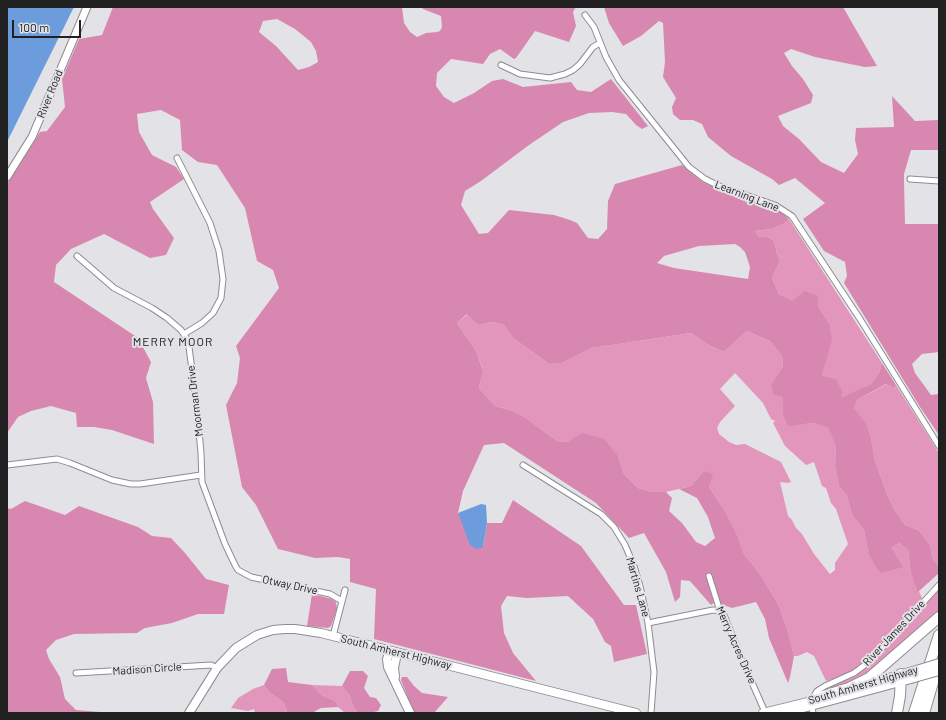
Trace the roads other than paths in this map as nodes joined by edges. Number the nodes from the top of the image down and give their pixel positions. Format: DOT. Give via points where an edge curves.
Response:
graph roads {
  1 [pos="87,7"];
  2 [pos="585,15"];
  3 [pos="600,43"];
  4 [pos="501,65"];
  5 [pos="177,158"];
  6 [pos="7,177"];
  7 [pos="910,179"];
  8 [pos="939,181"];
  9 [pos="77,256"];
  10 [pos="184,334"];
  11 [pos="939,446"];
  12 [pos="7,465"];
  13 [pos="523,465"];
  14 [pos="201,475"];
  15 [pos="238,570"];
  16 [pos="709,576"];
  17 [pos="939,584"];
  18 [pos="345,590"];
  19 [pos="342,601"];
  20 [pos="720,611"];
  21 [pos="939,617"];
  22 [pos="648,623"];
  23 [pos="939,635"];
  24 [pos="333,636"];
  25 [pos="393,652"];
  26 [pos="939,662"];
  27 [pos="217,668"];
  28 [pos="939,671"];
  29 [pos="76,673"];
  30 [pos="907,676"];
  31 [pos="812,707"];
  32 [pos="632,712"];
  33 [pos="189,713"];
  34 [pos="410,713"];
  35 [pos="651,713"];
  36 [pos="764,713"];
  37 [pos="785,713"];
  38 [pos="803,713"];
  39 [pos="897,713"];
  40 [pos="914,713"];
  41 [pos="924,713"];
  1 -- 6 [label="street, River Road" via="32,137"];
  2 -- 3 [label="street, Learning Lane" via="594,27"];
  3 -- 4 [label="street" via="593,46 573,70 550,78 520,74"];
  3 -- 11 [label="street, Learning Lane" via="619,80 690,167 717,185 775,205 792,216"];
  5 -- 10 [label="street" via="210,223 219,251 223,279 220,298 213,313"];
  7 -- 8 [label="street"];
  9 -- 10 [label="street, Moorman Drive" via="104,281 160,313"];
  10 -- 14 [label="street, Moorman Drive" via="189,347 197,409"];
  12 -- 14 [label="street" via="57,459 112,480 131,484"];
  13 -- 22 [label="street, Martins Lane" via="593,508 614,527 634,566"];
  14 -- 15 [label="street, Moorman Drive" via="204,490 225,544"];
  15 -- 19 [label="street, Otway Drive" via="251,577 330,594"];
  16 -- 20 [label="street, Merry Acres Drive"];
  17 -- 31 [label="street, River James Drive" via="872,659 854,673 820,688"];
  18 -- 19 [label="street"];
  19 -- 24 [label="street"];
  20 -- 22 [label="street" via="713,610"];
  20 -- 36 [label="street, Merry Acres Drive" via="724,615"];
  21 -- 31 [label="highway" via="869,678 849,688 820,697"];
  22 -- 35 [label="street, Martins Lane" via="654,672"];
  23 -- 40 [label="highway"];
  24 -- 25 [label="main road, South Amherst Highway"];
  24 -- 27 [label="main road, South Amherst Highway" via="295,629 276,629 242,643"];
  25 -- 32 [label="main road, South Amherst Highway"];
  25 -- 34 [label="main road" via="387,659 388,667"];
  26 -- 30 [label="main road, South Amherst Highway, bridge"];
  26 -- 41 [label="highway"];
  27 -- 29 [label="street, Madison Circle" via="211,665"];
  27 -- 33 [label="main road, South Amherst Highway"];
  28 -- 30 [label="main road, South Amherst Highway, bridge"];
  30 -- 31 [label="main road, South Amherst Highway"];
  30 -- 39 [label="highway"];
  31 -- 36 [label="main road, South Amherst Highway"];
  31 -- 37 [label="main road, South Amherst Highway"];
  31 -- 38 [label="street, River James Drive"];
}
